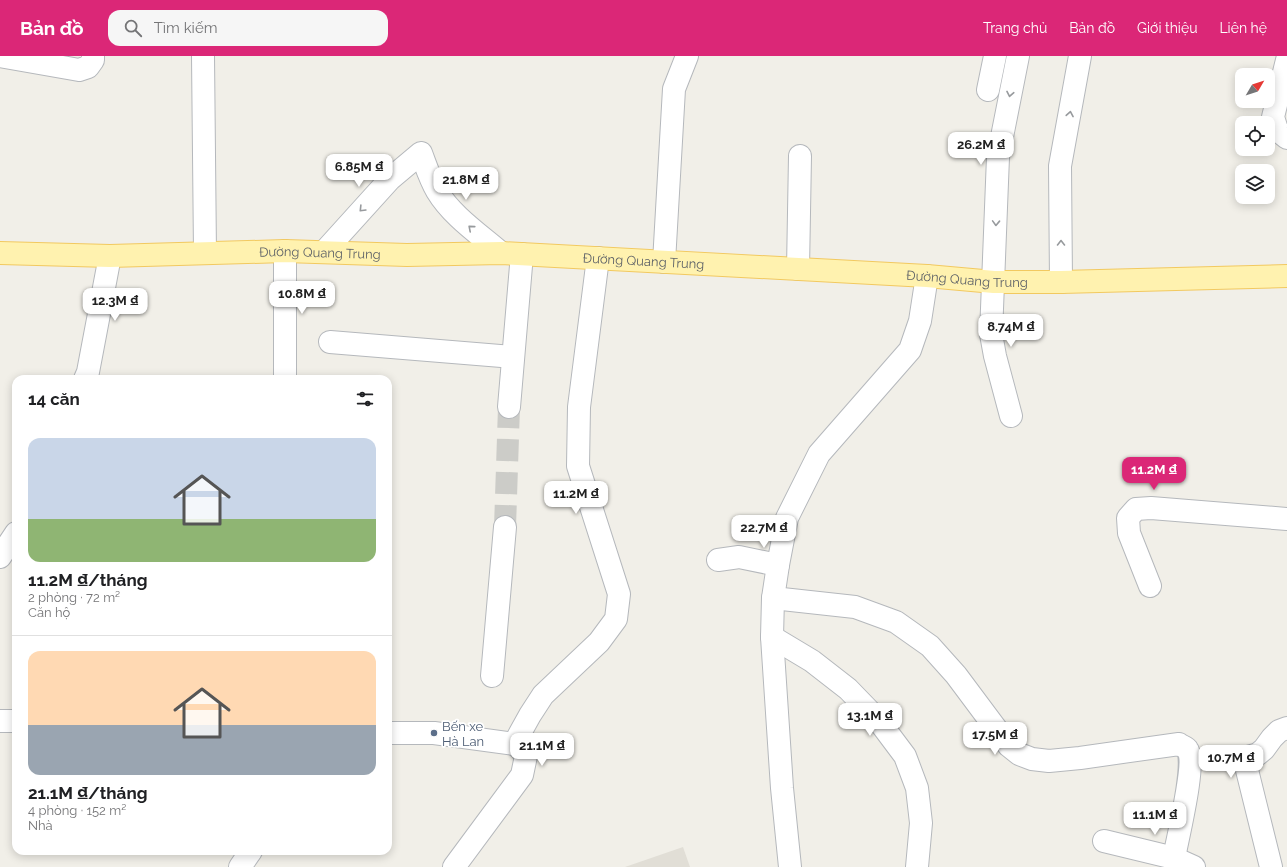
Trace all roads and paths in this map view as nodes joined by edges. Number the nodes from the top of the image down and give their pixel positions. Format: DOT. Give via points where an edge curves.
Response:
graph roads {
  1 [pos="0,56"];
  2 [pos="93,56"];
  3 [pos="203,56"];
  4 [pos="687,56"];
  5 [pos="995,56"];
  6 [pos="1018,56"];
  7 [pos="1080,56"];
  8 [pos="1287,60"];
  9 [pos="988,90"];
  10 [pos="1287,138"];
  11 [pos="800,156"];
  12 [pos="285,252"];
  13 [pos="324,252"];
  14 [pos="0,253"];
  15 [pos="205,253"];
  16 [pos="501,253"];
  17 [pos="522,254"];
  18 [pos="110,256"];
  19 [pos="598,258"];
  20 [pos="664,262"];
  21 [pos="798,269"];
  22 [pos="927,276"];
  23 [pos="1287,276"];
  24 [pos="994,282"];
  25 [pos="1061,282"];
  26 [pos="330,342"];
  27 [pos="514,357"];
  28 [pos="87,375"];
  29 [pos="285,375"];
  30 [pos="509,407"];
  31 [pos="1011,416"];
  32 [pos="1287,519"];
  33 [pos="505,527"];
  34 [pos="12,539"];
  35 [pos="0,557"];
  36 [pos="718,560"];
  37 [pos="778,566"];
  38 [pos="1150,586"];
  39 [pos="773,598"];
  40 [pos="772,637"];
  41 [pos="492,676"];
  42 [pos="0,721"];
  43 [pos="12,722"];
  44 [pos="1287,728"];
  45 [pos="392,733"];
  46 [pos="514,744"];
  47 [pos="1104,841"];
  48 [pos="248,855"];
  49 [pos="1174,858"];
  50 [pos="794,866"];
  51 [pos="240,867"];
  52 [pos="454,867"];
  53 [pos="917,867"];
  54 [pos="1194,867"];
  55 [pos="1271,867"];
  1 -- 2 [label="street" via="79,70 88,67"];
  3 -- 15 [label="street"];
  4 -- 20 [label="street" via="674,89"];
  5 -- 9 [label="street"];
  6 -- 24 [label="street, one-way" via="998,157"];
  25 -- 7 [label="street, one-way" via="1060,166"];
  8 -- 10 [label="street" via="1273,117 1277,130"];
  11 -- 21 [label="street"];
  12 -- 13 [label="main road, Đường Quang Trung"];
  12 -- 15 [label="main road, Đường Quang Trung"];
  12 -- 29 [label="street"];
  13 -- 16 [label="main road, Đường Quang Trung" via="407,255"];
  16 -- 13 [label="street, one-way" via="452,212 437,192 421,154 390,179"];
  14 -- 18 [label="main road, Đường Quang Trung"];
  15 -- 18 [label="main road, Đường Quang Trung"];
  16 -- 17 [label="main road, Đường Quang Trung"];
  17 -- 19 [label="main road, Đường Quang Trung"];
  17 -- 27 [label="street"];
  18 -- 28 [label="street"];
  19 -- 20 [label="main road, Đường Quang Trung"];
  19 -- 46 [label="street" via="579,407 578,466 619,594 616,619 599,642 543,695"];
  20 -- 21 [label="main road, Đường Quang Trung"];
  21 -- 22 [label="main road, Đường Quang Trung"];
  22 -- 24 [label="main road, Đường Quang Trung"];
  22 -- 37 [label="street" via="920,321 910,350 819,454 787,518"];
  23 -- 25 [label="main road, Đường Quang Trung"];
  24 -- 25 [label="main road, Đường Quang Trung"];
  24 -- 31 [label="street" via="991,334"];
  26 -- 27 [label="street"];
  27 -- 30 [label="street"];
  32 -- 38 [label="street" via="1136,509 1128,518 1129,533"];
  33 -- 41 [label="street"];
  34 -- 35 [label="street"];
  36 -- 37 [label="street" via="739,557"];
  37 -- 39 [label="street"];
  39 -- 40 [label="street"];
  39 -- 49 [label="street" via="855,607 896,622 930,646 956,675 1009,746 1019,754 1032,759 1050,761 1080,758 1179,744 1187,749 1190,772"];
  40 -- 50 [label="street" via="782,788"];
  40 -- 53 [label="street" via="812,661 848,690 878,720 905,756 917,788 921,823"];
  42 -- 43 [label="street"];
  44 -- 55 [label="street" via="1276,735 1258,754 1244,758"];
  45 -- 46 [label="street" via="434,733"];
  46 -- 52 [label="street" via="526,756 522,775"];
  47 -- 49 [label="street"];
  48 -- 51 [label="street"];
  49 -- 54 [label="street"];
}
